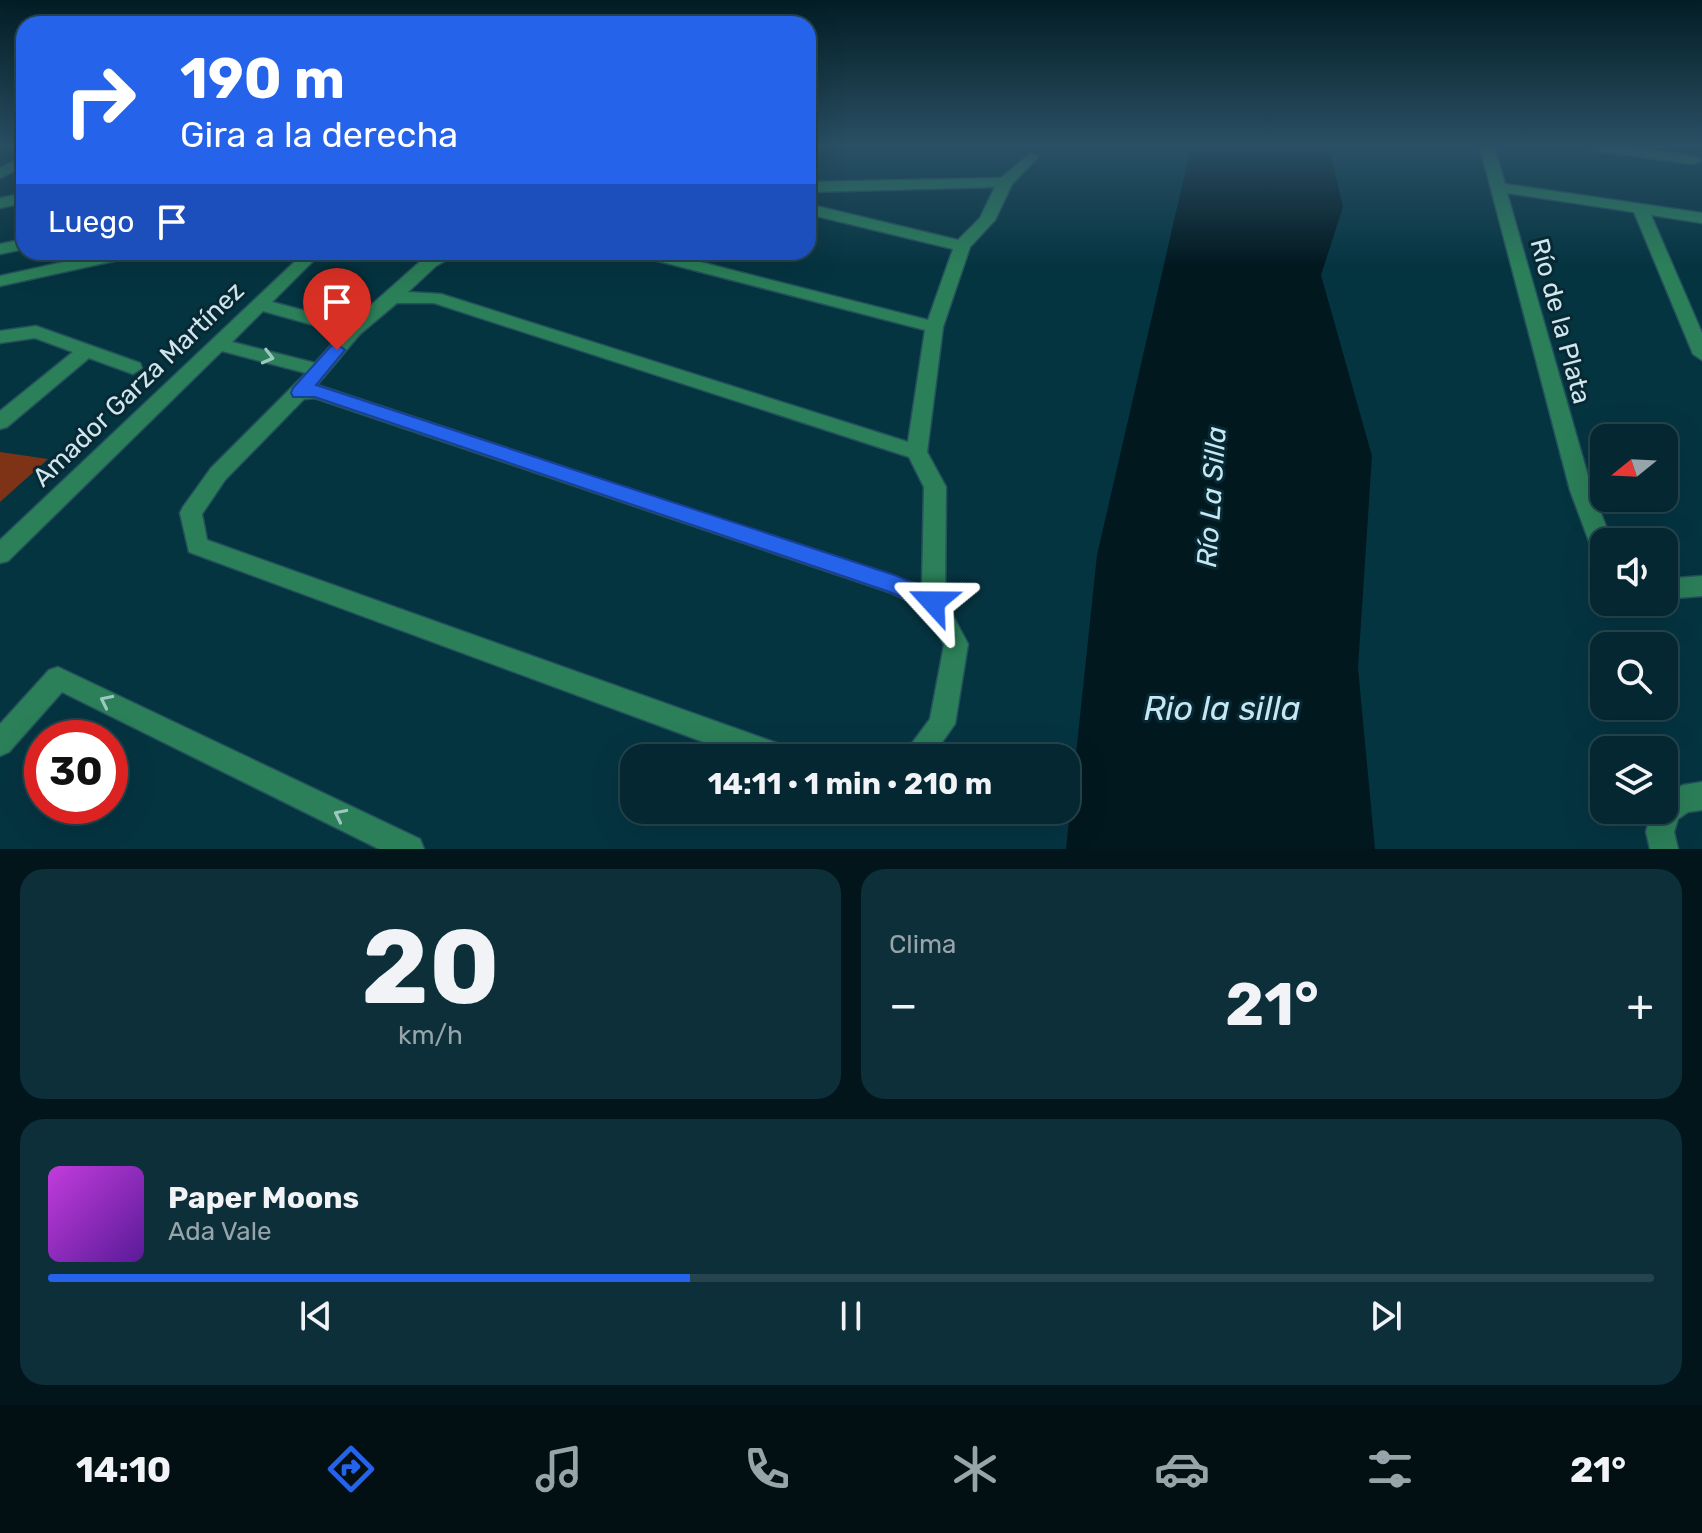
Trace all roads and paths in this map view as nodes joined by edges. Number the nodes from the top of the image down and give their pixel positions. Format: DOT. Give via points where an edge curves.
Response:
graph roads {
  1 [pos="1003,187"];
  2 [pos="1497,187"];
  3 [pos="1641,210"];
  4 [pos="816,211"];
  5 [pos="1702,218"];
  6 [pos="962,246"];
  7 [pos="96,260"];
  8 [pos="306,260"];
  9 [pos="434,260"];
  10 [pos="672,260"];
  11 [pos="0,281"];
  12 [pos="393,297"];
  13 [pos="259,304"];
  14 [pos="934,327"];
  15 [pos="354,330"];
  16 [pos="0,337"];
  17 [pos="216,344"];
  18 [pos="86,351"];
  19 [pos="1702,354"];
  20 [pos="133,368"];
  21 [pos="319,370"];
  22 [pos="299,393"];
  23 [pos="0,422"];
  24 [pos="917,452"];
  25 [pos="1595,528"];
  26 [pos="0,554"];
  27 [pos="1702,586"];
  28 [pos="1678,588"];
  29 [pos="933,602"];
  30 [pos="0,743"];
  31 [pos="743,744"];
  32 [pos="926,744"];
  33 [pos="1702,796"];
  34 [pos="410,849"];
  35 [pos="1664,849"];
  1 -- 6 [label="street" via="987,220"];
  2 -- 3 [label="street"];
  2 -- 25 [label="street, Río de la Plata"];
  3 -- 5 [label="street"];
  3 -- 19 [label="street"];
  4 -- 6 [label="street"];
  6 -- 14 [label="street"];
  7 -- 11 [label="street"];
  8 -- 13 [label="street, Amador Garza Martínez"];
  9 -- 12 [label="street"];
  10 -- 14 [label="street"];
  12 -- 15 [label="street"];
  12 -- 24 [label="street" via="435,298"];
  13 -- 15 [label="street"];
  13 -- 17 [label="street, Amador Garza Martínez"];
  14 -- 24 [label="street"];
  15 -- 21 [label="street"];
  16 -- 18 [label="street" via="36,332"];
  17 -- 21 [label="street, one-way"];
  17 -- 26 [label="street, Amador Garza Martínez"];
  18 -- 20 [label="street"];
  18 -- 23 [label="street"];
  21 -- 22 [label="street"];
  22 -- 29 [label="street" via="316,391 897,585"];
  22 -- 31 [label="street" via="218,474 191,513 197,546"];
  24 -- 29 [label="street" via="935,487"];
  27 -- 28 [label="street"];
  29 -- 32 [label="street" via="956,644 942,724"];
  34 -- 30 [label="street, one-way" via="58,678"];
  33 -- 35 [label="street" via="1683,799 1666,810 1660,832"];
}
